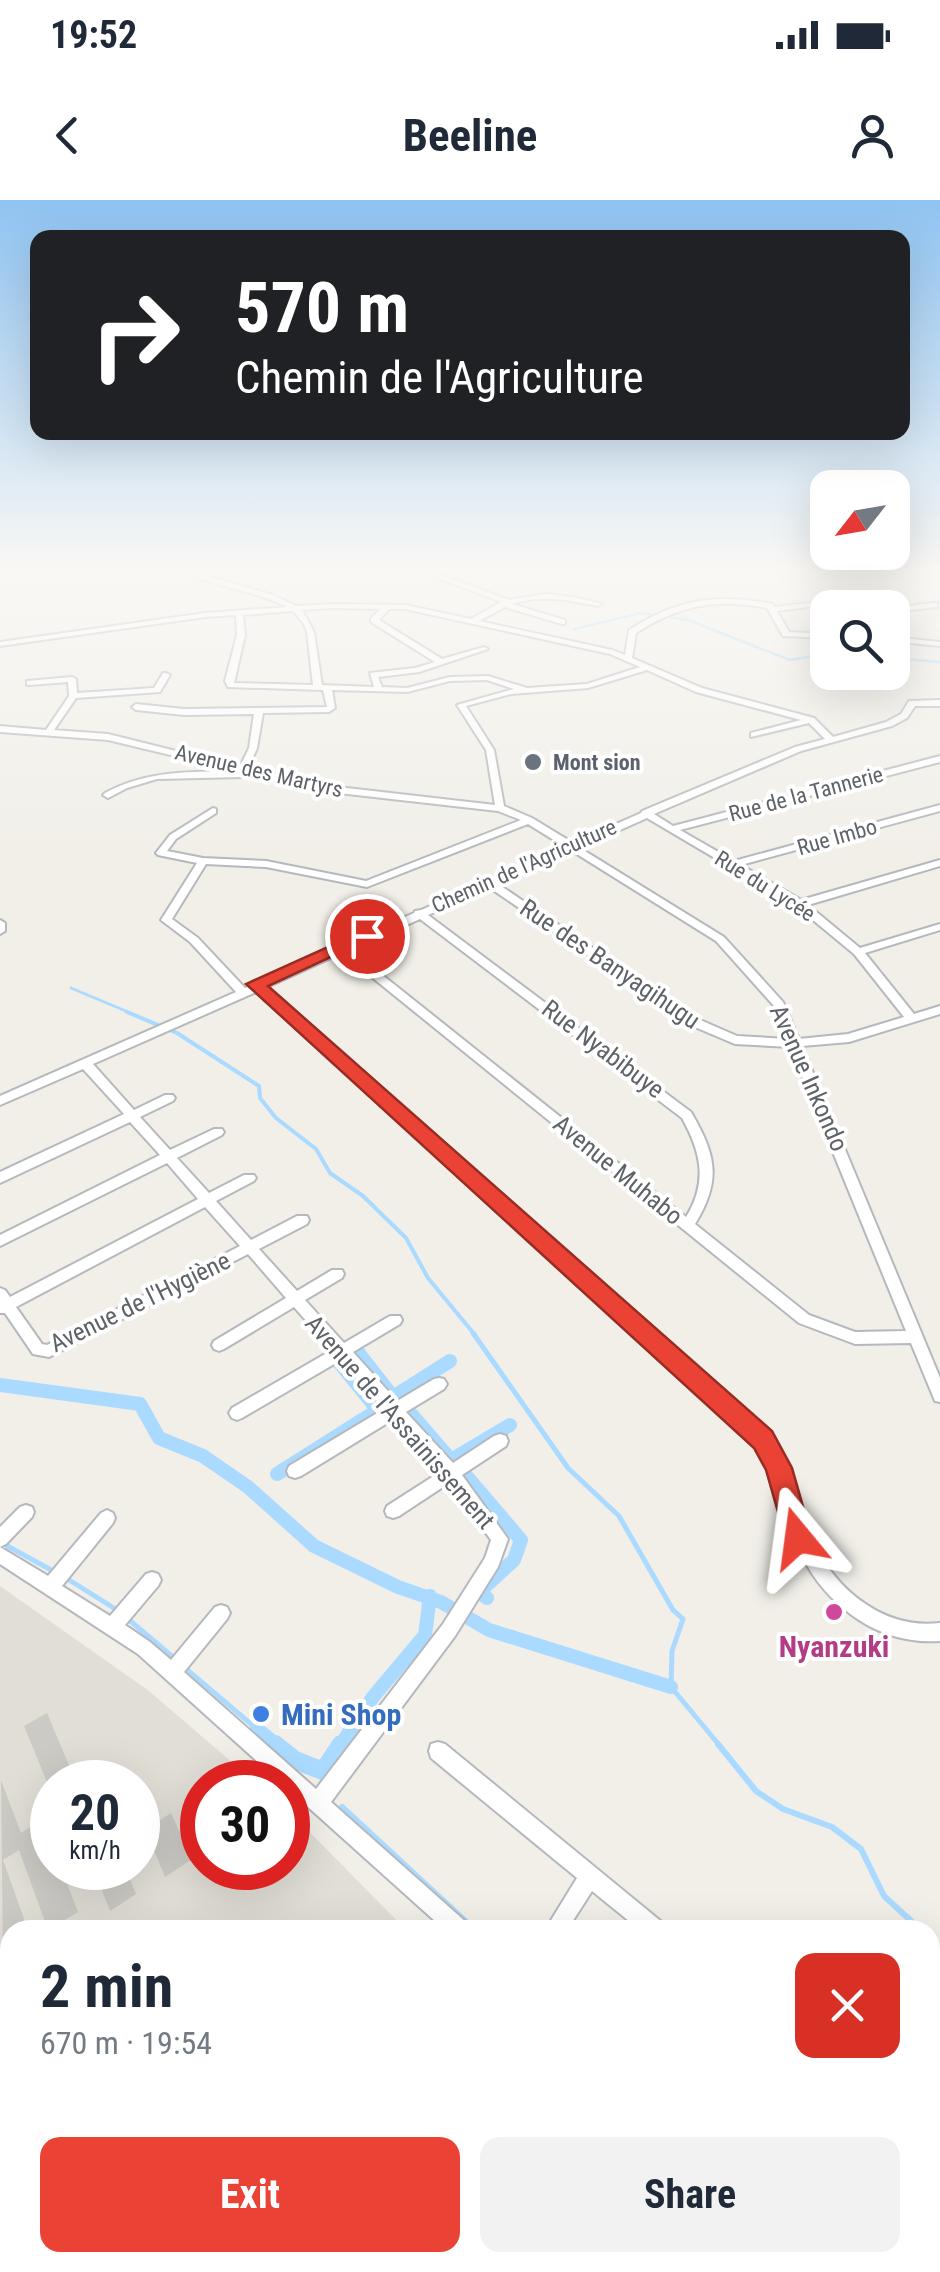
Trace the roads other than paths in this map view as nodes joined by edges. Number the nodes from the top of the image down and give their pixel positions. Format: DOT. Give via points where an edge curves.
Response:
graph roads {
  1 [pos="234,664"];
  2 [pos="318,664"];
  3 [pos="438,664"];
  4 [pos="640,664"];
  5 [pos="649,668"];
  6 [pos="166,676"];
  7 [pos="30,684"];
  8 [pos="323,687"];
  9 [pos="379,690"];
  10 [pos="528,691"];
  11 [pos="73,696"];
  12 [pos="940,703"];
  13 [pos="136,707"];
  14 [pos="259,711"];
  15 [pos="812,720"];
  16 [pos="4,730"];
  17 [pos="49,732"];
  18 [pos="754,735"];
  19 [pos="830,739"];
  20 [pos="0,742"];
  21 [pos="940,759"];
  22 [pos="243,769"];
  23 [pos="255,774"];
  24 [pos="108,795"];
  25 [pos="500,808"];
  26 [pos="940,808"];
  27 [pos="212,811"];
  28 [pos="645,813"];
  29 [pos="529,820"];
  30 [pos="672,828"];
  31 [pos="570,846"];
  32 [pos="203,862"];
  33 [pos="940,862"];
  34 [pos="733,864"];
  35 [pos="488,882"];
  36 [pos="800,904"];
  37 [pos="419,913"];
  38 [pos="0,924"];
  39 [pos="940,926"];
  40 [pos="0,931"];
  41 [pos="341,947"];
  42 [pos="858,952"];
  43 [pos="248,988"];
  44 [pos="940,1010"];
  45 [pos="912,1019"];
  46 [pos="795,1043"];
  47 [pos="85,1063"];
  48 [pos="168,1098"];
  49 [pos="0,1100"];
  50 [pos="132,1116"];
  51 [pos="218,1132"];
  52 [pos="169,1156"];
  53 [pos="0,1178"];
  54 [pos="250,1178"];
  55 [pos="206,1201"];
  56 [pos="302,1220"];
  57 [pos="687,1226"];
  58 [pos="0,1242"];
  59 [pos="250,1248"];
  60 [pos="338,1274"];
  61 [pos="296,1300"];
  62 [pos="2,1302"];
  63 [pos="396,1320"];
  64 [pos="916,1337"];
  65 [pos="220,1345"];
  66 [pos="344,1351"];
  67 [pos="440,1384"];
  68 [pos="940,1396"];
  69 [pos="394,1410"];
  70 [pos="237,1413"];
  71 [pos="500,1441"];
  72 [pos="295,1471"];
  73 [pos="452,1474"];
  74 [pos="393,1511"];
  75 [pos="26,1512"];
  76 [pos="108,1518"];
  77 [pos="0,1538"];
  78 [pos="0,1555"];
  79 [pos="152,1580"];
  80 [pos="52,1585"];
  81 [pos="222,1613"];
  82 [pos="113,1626"];
  83 [pos="940,1632"];
  84 [pos="172,1673"];
  85 [pos="438,1751"];
  86 [pos="317,1804"];
  87 [pos="590,1876"];
  88 [pos="449,1920"];
  89 [pos="561,1920"];
  90 [pos="644,1920"];
  1 -- 8 [label="street" via="229,684"];
  2 -- 8 [label="street"];
  3 -- 9 [label="street" via="372,675"];
  4 -- 5 [label="street"];
  5 -- 10 [label="street" via="588,686"];
  5 -- 15 [label="street" via="699,690"];
  6 -- 11 [label="street" via="157,690"];
  7 -- 11 [label="street" via="68,678"];
  8 -- 9 [label="street"];
  8 -- 14 [label="street" via="330,709"];
  9 -- 10 [label="street" via="488,678"];
  10 -- 25 [label="street" via="473,700 460,709 490,750"];
  11 -- 17 [label="street"];
  12 -- 19 [label="street, Chemin de l'Agriculture" via="912,703 898,720"];
  13 -- 14 [label="street"];
  14 -- 22 [label="street"];
  15 -- 18 [label="street"];
  15 -- 19 [label="street"];
  16 -- 17 [label="street, Avenue des Martyrs"];
  16 -- 20 [label="street"];
  17 -- 22 [label="street, Avenue des Martyrs" via="108,737"];
  19 -- 28 [label="street, Chemin de l'Agriculture"];
  21 -- 30 [label="street, Rue de la Tannerie"];
  22 -- 23 [label="street, Avenue des Martyrs"];
  23 -- 24 [label="street" via="153,775"];
  23 -- 25 [label="street, Avenue des Martyrs" via="347,792"];
  25 -- 29 [label="street, Avenue des Martyrs"];
  26 -- 34 [label="street, Rue Imbo"];
  27 -- 32 [label="street" via="162,850"];
  28 -- 30 [label="street, Rue du Lycée"];
  28 -- 31 [label="street, Chemin de l'Agriculture"];
  29 -- 31 [label="street, Avenue des Martyrs"];
  29 -- 32 [label="street" via="367,884 266,864"];
  30 -- 34 [label="street, Rue du Lycée"];
  31 -- 35 [label="street, Chemin de l'Agriculture"];
  31 -- 46 [label="street, Avenue Inkondo" via="720,939 779,1005"];
  32 -- 43 [label="street" via="166,920"];
  33 -- 36 [label="street"];
  34 -- 36 [label="street, Rue du Lycée"];
  35 -- 37 [label="street, Chemin de l'Agriculture"];
  35 -- 46 [label="street, Rue des Banyagihugu" via="705,1028 735,1040"];
  36 -- 42 [label="street, Rue du Lycée"];
  37 -- 41 [label="street, Chemin de l'Agriculture"];
  37 -- 57 [label="street, Rue Nyabibuye" via="688,1115 709,1178 704,1201"];
  38 -- 40 [label="street"];
  39 -- 42 [label="street"];
  41 -- 43 [label="street, Chemin de l'Agriculture"];
  41 -- 57 [label="street, Avenue Muhabo"];
  42 -- 45 [label="street, Rue du Lycée"];
  43 -- 47 [label="street, Chemin de l'Agriculture"];
  43 -- 83 [label="street" via="763,1440 779,1468 798,1538 824,1583 881,1623 914,1634"];
  44 -- 45 [label="street, Rue des Banyagihugu"];
  45 -- 46 [label="street, Rue des Banyagihugu" via="866,1035"];
  46 -- 64 [label="street, Avenue Inkondo"];
  47 -- 49 [label="street, Chemin de l'Agriculture"];
  47 -- 50 [label="street, Avenue de l'Assainissement"];
  48 -- 50 [label="street"];
  50 -- 52 [label="street, Avenue de l'Assainissement"];
  50 -- 53 [label="street"];
  51 -- 52 [label="street"];
  52 -- 55 [label="street, Avenue de l'Assainissement"];
  52 -- 58 [label="street"];
  54 -- 55 [label="street"];
  55 -- 59 [label="street, Avenue de l'Assainissement"];
  55 -- 62 [label="street"];
  56 -- 59 [label="street, Avenue de l'Hygiène"];
  57 -- 64 [label="street, Avenue Muhabo" via="828,1332"];
  59 -- 61 [label="street, Avenue de l'Assainissement"];
  59 -- 62 [label="street, Avenue de l'Hygiène" via="49,1351 38,1350"];
  60 -- 61 [label="street"];
  61 -- 65 [label="street"];
  61 -- 66 [label="street, Avenue de l'Assainissement"];
  63 -- 66 [label="street"];
  64 -- 68 [label="street, Avenue Inkondo"];
  66 -- 69 [label="street, Avenue de l'Assainissement"];
  66 -- 70 [label="street"];
  67 -- 69 [label="street"];
  69 -- 72 [label="street"];
  69 -- 73 [label="street, Avenue de l'Assainissement"];
  71 -- 73 [label="street"];
  73 -- 74 [label="street"];
  73 -- 86 [label="street, Avenue de l'Assainissement" via="500,1540 498,1555"];
  75 -- 77 [label="street"];
  76 -- 80 [label="street"];
  78 -- 80 [label="street"];
  79 -- 82 [label="street"];
  80 -- 82 [label="street"];
  81 -- 84 [label="street"];
  82 -- 84 [label="street"];
  84 -- 86 [label="street"];
  85 -- 87 [label="street"];
  86 -- 88 [label="street"];
  87 -- 89 [label="street"];
  87 -- 90 [label="street"];
}
